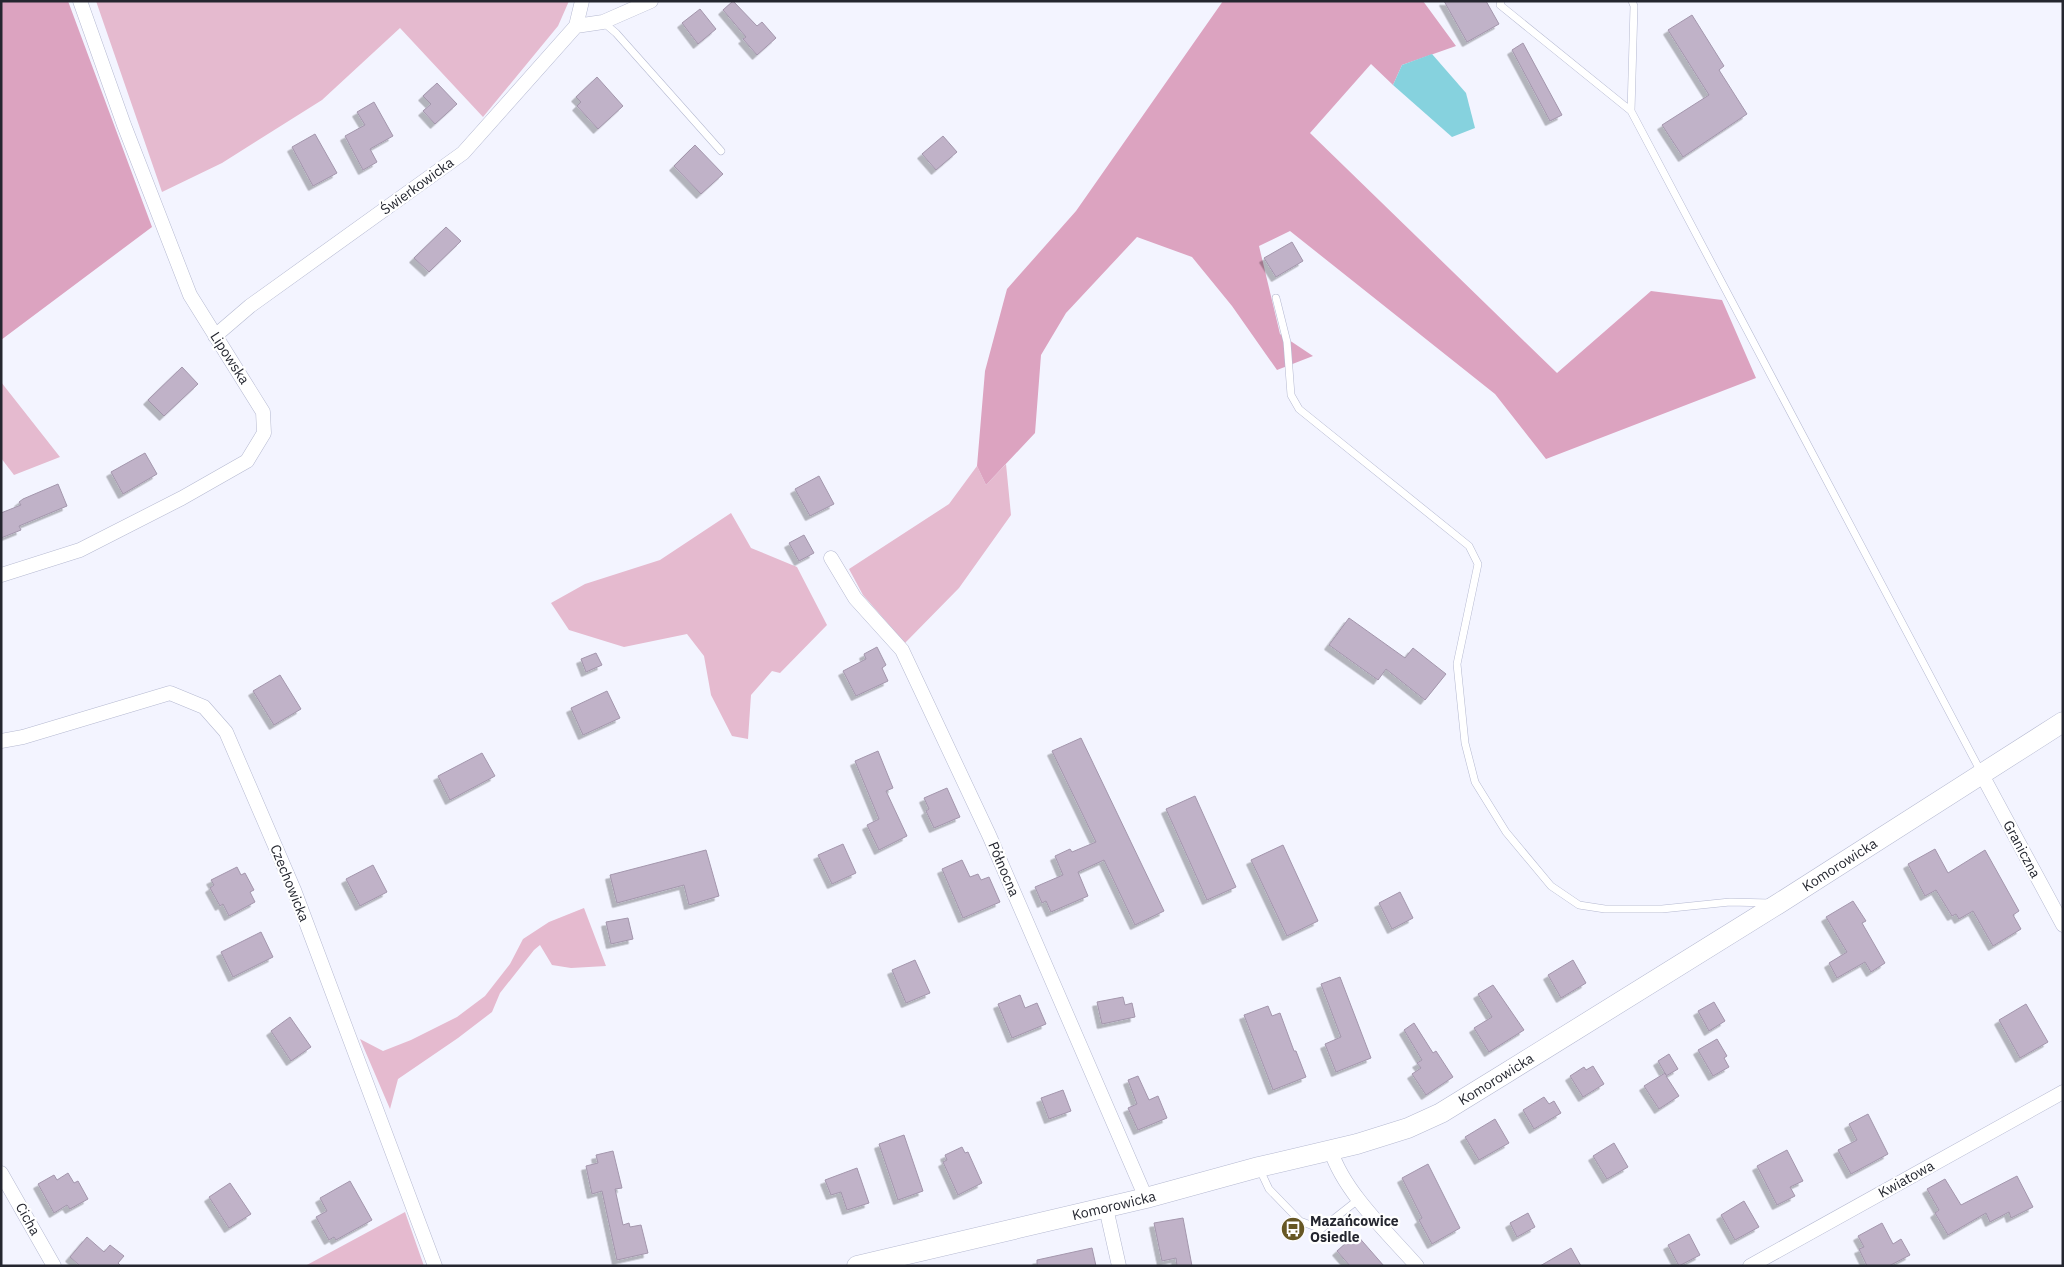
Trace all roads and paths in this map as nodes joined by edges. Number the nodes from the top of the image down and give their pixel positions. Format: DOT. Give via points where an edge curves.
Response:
graph roads {
  1 [pos="80,1"];
  2 [pos="582,1"];
  3 [pos="651,1"];
  4 [pos="1501,1"];
  5 [pos="1632,1"];
  6 [pos="603,22"];
  7 [pos="576,26"];
  8 [pos="1631,111"];
  9 [pos="721,151"];
  10 [pos="1276,298"];
  11 [pos="215,336"];
  12 [pos="831,558"];
  13 [pos="1,575"];
  14 [pos="2063,722"];
  15 [pos="1,741"];
  16 [pos="1981,773"];
  17 [pos="1778,904"];
  18 [pos="2063,925"];
  19 [pos="2063,1092"];
  20 [pos="1330,1151"];
  21 [pos="1259,1167"];
  22 [pos="1,1173"];
  23 [pos="1146,1198"];
  24 [pos="1359,1198"];
  25 [pos="1106,1208"];
  26 [pos="54,1266"];
  27 [pos="435,1266"];
  28 [pos="856,1266"];
  29 [pos="1119,1266"];
  30 [pos="1417,1266"];
  31 [pos="1750,1266"];
  1 -- 11 [label="street, Lipowska" via="190,295"];
  2 -- 7 [label="street, Świerkowicka"];
  3 -- 6 [label="street"];
  4 -- 8 [label="lane" via="1500,5"];
  5 -- 8 [label="lane"];
  6 -- 7 [label="street"];
  6 -- 9 [label="lane"];
  7 -- 11 [label="street, Świerkowicka" via="463,153 250,306"];
  8 -- 16 [label="lane"];
  10 -- 17 [label="lane" via="1287,342 1291,395 1299,409 1469,546 1475,555 1478,564 1457,664 1465,743 1475,782 1506,832 1551,886 1579,904 1605,909 1662,909 1730,902"];
  11 -- 13 [label="street, Lipowska" via="263,412 264,433 247,461 80,550"];
  12 -- 23 [label="street, Północna" via="855,598 902,650 989,835"];
  14 -- 16 [label="street, Komorowicka"];
  15 -- 27 [label="street, Czechowicka" via="170,693 204,707 226,732 294,890"];
  16 -- 17 [label="street, Komorowicka"];
  16 -- 18 [label="street, Graniczna"];
  17 -- 20 [label="street, Komorowicka" via="1441,1113 1408,1128"];
  19 -- 31 [label="street, Kwiatowa"];
  20 -- 21 [label="street, Komorowicka"];
  20 -- 24 [label="street" via="1335,1165"];
  21 -- 23 [label="street, Komorowicka"];
  21 -- 24 [label="lane" via="1270,1189 1300,1221 1321,1228"];
  22 -- 26 [label="street, Cicha"];
  23 -- 25 [label="street, Komorowicka"];
  24 -- 30 [label="street"];
  25 -- 28 [label="street, Komorowicka"];
  25 -- 29 [label="street"];
}
